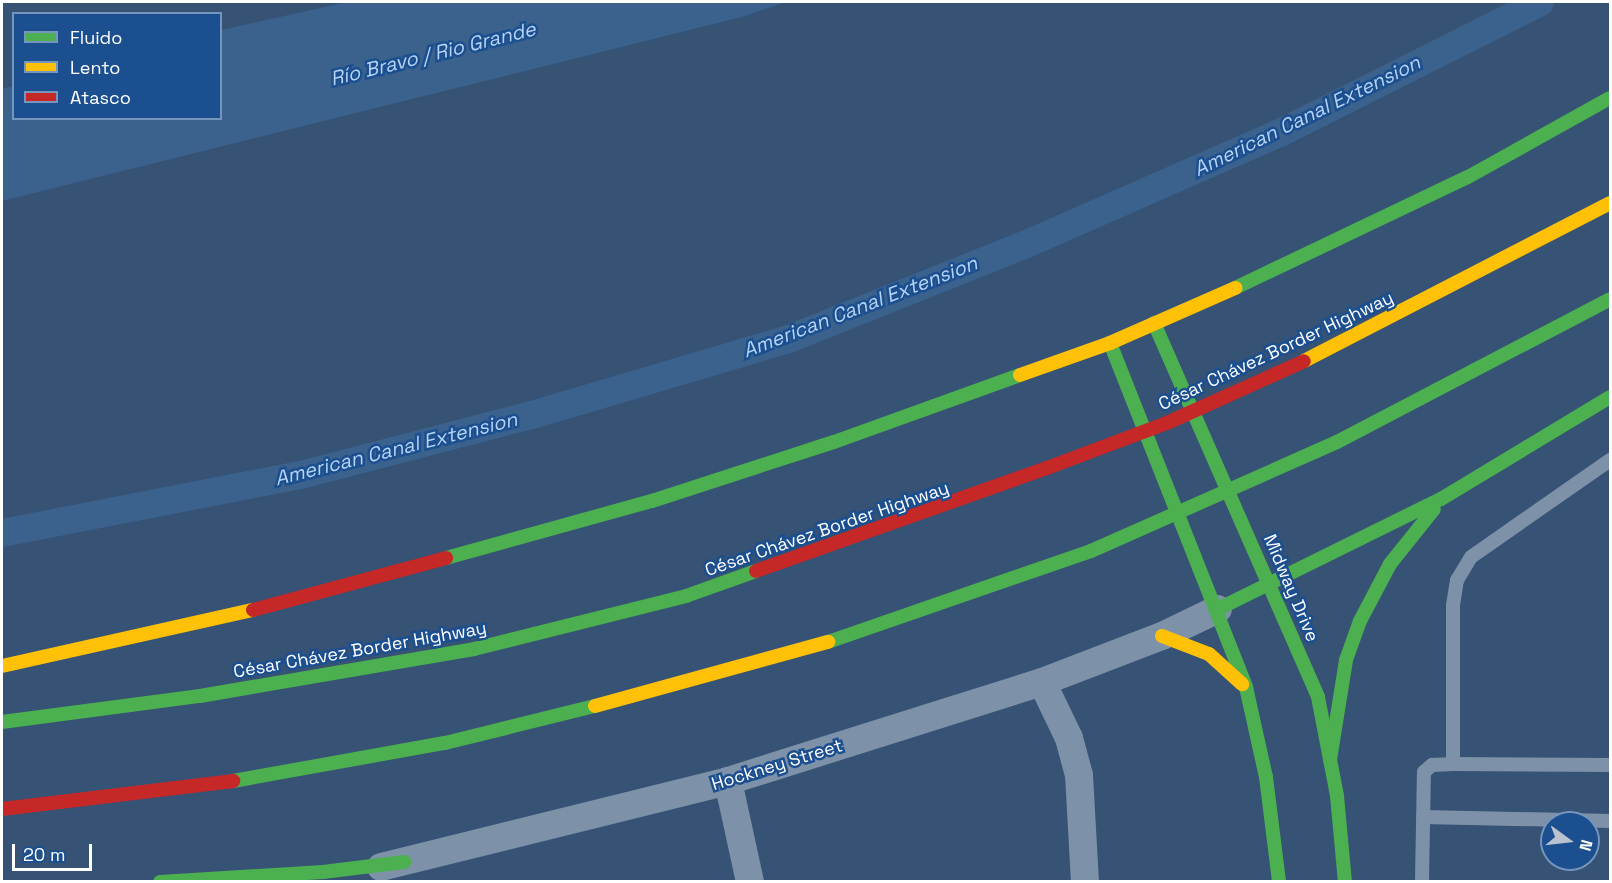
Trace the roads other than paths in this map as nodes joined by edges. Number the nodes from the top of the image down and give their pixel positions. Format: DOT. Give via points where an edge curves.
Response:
graph roads {
  1 [pos="1611,99"];
  2 [pos="1611,203"];
  3 [pos="1611,299"];
  4 [pos="1154,323"];
  5 [pos="1110,342"];
  6 [pos="1611,397"];
  7 [pos="1611,460"];
  8 [pos="1442,499"];
  9 [pos="1271,585"];
  10 [pos="1218,609"];
  11 [pos="1162,636"];
  12 [pos="2,666"];
  13 [pos="1042,681"];
  14 [pos="1246,687"];
  15 [pos="2,722"];
  16 [pos="1330,760"];
  17 [pos="1453,764"];
  18 [pos="1611,765"];
  19 [pos="728,781"];
  20 [pos="2,809"];
  21 [pos="1423,817"];
  22 [pos="1611,821"];
  23 [pos="406,872"];
  24 [pos="160,882"];
  25 [pos="324,882"];
  26 [pos="750,882"];
  27 [pos="1085,882"];
  28 [pos="1279,882"];
  29 [pos="1345,882"];
  30 [pos="1422,882"];
  1 -- 4 [label="main road" via="1350,236"];
  2 -- 15 [label="main road, César Chávez Border Highway, bridge" via="1304,361 1167,423 686,596 474,650 200,696"];
  3 -- 20 [label="main road, bridge" via="1337,442 1091,551 833,642 642,695 445,743 220,783"];
  4 -- 5 [label="main road"];
  4 -- 9 [label="main road, Midway Drive"];
  5 -- 10 [label="main road"];
  5 -- 12 [label="main road" via="834,442 652,501 285,603"];
  6 -- 8 [label="main road"];
  7 -- 17 [label="lane" via="1463,566 1452,606"];
  8 -- 9 [label="main road"];
  8 -- 16 [label="main road" via="1390,564 1360,621 1346,660"];
  9 -- 10 [label="main road"];
  9 -- 16 [label="main road, Midway Drive" via="1318,697"];
  10 -- 11 [label="street, Hockney Street"];
  10 -- 14 [label="main road"];
  11 -- 13 [label="street, Hockney Street"];
  11 -- 14 [label="main road" via="1209,654"];
  13 -- 19 [label="street, Hockney Street"];
  13 -- 27 [label="street" via="1069,738 1079,775"];
  14 -- 28 [label="main road" via="1266,777"];
  16 -- 29 [label="main road, Midway Drive"];
  17 -- 18 [label="lane"];
  17 -- 21 [label="lane" via="1432,765 1424,772"];
  19 -- 23 [label="street, Hockney Street"];
  19 -- 26 [label="street"];
  21 -- 22 [label="lane"];
  21 -- 30 [label="lane"];
  23 -- 24 [label="main road" via="323,872"];
  23 -- 25 [label="street, Hockney Street"];
}
